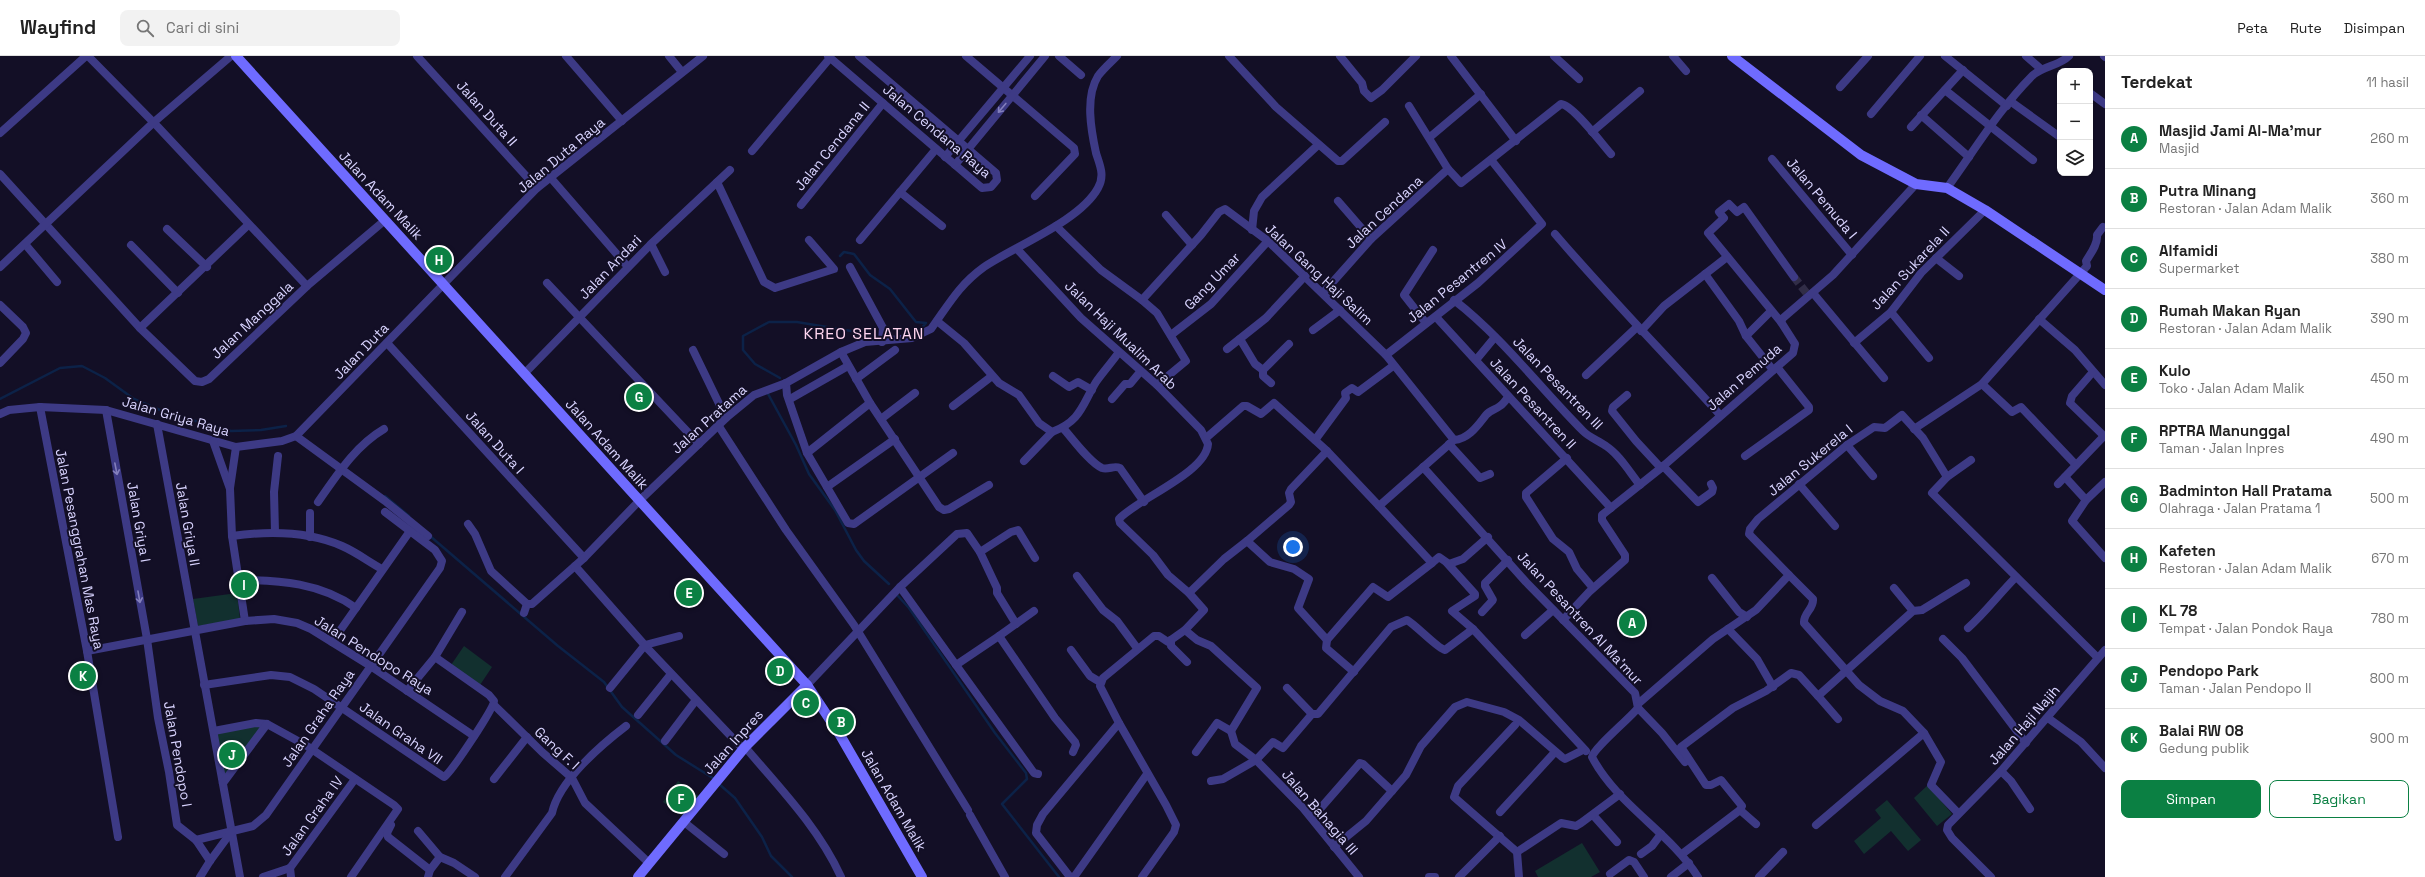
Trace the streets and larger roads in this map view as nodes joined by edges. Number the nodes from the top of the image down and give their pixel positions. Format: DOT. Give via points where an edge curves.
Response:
graph roads {
  1 [pos="87,56"];
  2 [pos="231,56"];
  3 [pos="236,56"];
  4 [pos="417,56"];
  5 [pos="566,56"];
  6 [pos="669,56"];
  7 [pos="703,56"];
  8 [pos="859,56"];
  9 [pos="966,56"];
  10 [pos="1030,56"];
  11 [pos="1045,56"];
  12 [pos="1059,56"];
  13 [pos="1117,56"];
  14 [pos="1229,56"];
  15 [pos="1242,56"];
  16 [pos="1340,56"];
  17 [pos="1416,56"];
  18 [pos="1451,56"];
  19 [pos="1554,56"];
  20 [pos="1732,56"];
  21 [pos="1868,56"];
  22 [pos="1920,56"];
  23 [pos="1945,56"];
  24 [pos="2026,56"];
  25 [pos="2069,56"];
  26 [pos="829,57"];
  27 [pos="1677,57"];
  28 [pos="1235,63"];
  29 [pos="2052,65"];
  30 [pos="2042,69"];
  31 [pos="2057,69"];
  32 [pos="684,70"];
  33 [pos="1963,70"];
  34 [pos="1686,71"];
  35 [pos="1081,75"];
  36 [pos="1579,79"];
  37 [pos="1840,86"];
  38 [pos="1003,88"];
  39 [pos="1945,90"];
  40 [pos="1640,91"];
  41 [pos="1481,94"];
  42 [pos="2093,95"];
  43 [pos="1012,96"];
  44 [pos="883,103"];
  45 [pos="2009,103"];
  46 [pos="2105,104"];
  47 [pos="1408,106"];
  48 [pos="1871,114"];
  49 [pos="1921,115"];
  50 [pos="622,121"];
  51 [pos="154,122"];
  52 [pos="1385,122"];
  53 [pos="1991,126"];
  54 [pos="1910,127"];
  55 [pos="1592,132"];
  56 [pos="0,133"];
  57 [pos="2057,135"];
  58 [pos="1430,137"];
  59 [pos="960,140"];
  60 [pos="1516,140"];
  61 [pos="1318,145"];
  62 [pos="969,148"];
  63 [pos="936,149"];
  64 [pos="752,151"];
  65 [pos="1611,154"];
  66 [pos="945,157"];
  67 [pos="1969,157"];
  68 [pos="1772,158"];
  69 [pos="2033,160"];
  70 [pos="1492,161"];
  71 [pos="955,165"];
  72 [pos="1448,169"];
  73 [pos="730,170"];
  74 [pos="0,174"];
  75 [pos="550,177"];
  76 [pos="717,182"];
  77 [pos="1916,184"];
  78 [pos="537,188"];
  79 [pos="1947,188"];
  80 [pos="900,192"];
  81 [pos="1034,196"];
  82 [pos="1338,201"];
  83 [pos="801,205"];
  84 [pos="1985,210"];
  85 [pos="1166,215"];
  86 [pos="384,221"];
  87 [pos="46,224"];
  88 [pos="248,225"];
  89 [pos="942,226"];
  90 [pos="1056,226"];
  91 [pos="2103,227"];
  92 [pos="167,229"];
  93 [pos="1252,230"];
  94 [pos="1555,234"];
  95 [pos="1371,239"];
  96 [pos="809,240"];
  97 [pos="860,240"];
  98 [pos="1268,241"];
  99 [pos="25,244"];
  100 [pos="651,244"];
  101 [pos="1192,244"];
  102 [pos="131,245"];
  103 [pos="1018,250"];
  104 [pos="1433,250"];
  105 [pos="1852,255"];
  106 [pos="1727,257"];
  107 [pos="1936,258"];
  108 [pos="850,266"];
  109 [pos="0,267"];
  110 [pos="207,267"];
  111 [pos="628,267"];
  112 [pos="666,272"];
  113 [pos="1705,274"];
  114 [pos="2080,275"];
  115 [pos="1305,276"];
  116 [pos="1958,276"];
  117 [pos="1794,277"];
  118 [pos="57,282"];
  119 [pos="443,283"];
  120 [pos="547,283"];
  121 [pos="307,286"];
  122 [pos="2105,290"];
  123 [pos="178,293"];
  124 [pos="1324,293"];
  125 [pos="1810,295"];
  126 [pos="1142,300"];
  127 [pos="1454,300"];
  128 [pos="0,306"];
  129 [pos="1340,310"];
  130 [pos="1771,311"];
  131 [pos="1891,312"];
  132 [pos="1436,317"];
  133 [pos="579,318"];
  134 [pos="2039,319"];
  135 [pos="937,322"];
  136 [pos="1781,322"];
  137 [pos="1426,323"];
  138 [pos="140,328"];
  139 [pos="1639,329"];
  140 [pos="1313,330"];
  141 [pos="1171,335"];
  142 [pos="1746,336"];
  143 [pos="1495,337"];
  144 [pos="1240,339"];
  145 [pos="882,342"];
  146 [pos="387,343"];
  147 [pos="1854,343"];
  148 [pos="1289,344"];
  149 [pos="1227,349"];
  150 [pos="692,350"];
  151 [pos="895,350"];
  152 [pos="841,352"];
  153 [pos="1119,352"];
  154 [pos="1386,355"];
  155 [pos="1929,358"];
  156 [pos="1476,360"];
  157 [pos="0,364"];
  158 [pos="848,366"];
  159 [pos="1393,366"];
  160 [pos="1775,368"];
  161 [pos="1263,370"];
  162 [pos="1140,372"];
  163 [pos="2092,373"];
  164 [pos="524,374"];
  165 [pos="1586,375"];
  166 [pos="992,376"];
  167 [pos="1053,376"];
  168 [pos="1884,378"];
  169 [pos="856,379"];
  170 [pos="786,383"];
  171 [pos="1271,383"];
  172 [pos="1982,384"];
  173 [pos="1157,385"];
  174 [pos="2105,385"];
  175 [pos="1092,390"];
  176 [pos="915,393"];
  177 [pos="1627,395"];
  178 [pos="1508,397"];
  179 [pos="790,399"];
  180 [pos="1112,399"];
  181 [pos="870,403"];
  182 [pos="953,406"];
  183 [pos="40,407"];
  184 [pos="106,410"];
  185 [pos="0,414"];
  186 [pos="1720,415"];
  187 [pos="726,418"];
  188 [pos="881,419"];
  189 [pos="157,424"];
  190 [pos="718,425"];
  191 [pos="1063,428"];
  192 [pos="384,429"];
  193 [pos="1914,429"];
  194 [pos="1052,432"];
  195 [pos="296,436"];
  196 [pos="2105,437"];
  197 [pos="1206,438"];
  198 [pos="895,439"];
  199 [pos="1315,440"];
  200 [pos="213,441"];
  201 [pos="1452,442"];
  202 [pos="699,444"];
  203 [pos="1847,445"];
  204 [pos="236,446"];
  205 [pos="1327,451"];
  206 [pos="807,453"];
  207 [pos="952,453"];
  208 [pos="278,456"];
  209 [pos="1745,456"];
  210 [pos="1567,458"];
  211 [pos="1971,460"];
  212 [pos="1024,461"];
  213 [pos="2076,465"];
  214 [pos="1423,467"];
  215 [pos="1662,467"];
  216 [pos="342,470"];
  217 [pos="1490,474"];
  218 [pos="920,476"];
  219 [pos="1873,476"];
  220 [pos="1947,477"];
  221 [pos="2066,477"];
  222 [pos="2105,482"];
  223 [pos="989,484"];
  224 [pos="1711,484"];
  225 [pos="1799,484"];
  226 [pos="2058,484"];
  227 [pos="1640,485"];
  228 [pos="826,487"];
  229 [pos="230,489"];
  230 [pos="2086,500"];
  231 [pos="639,501"];
  232 [pos="318,502"];
  233 [pos="1144,502"];
  234 [pos="1381,508"];
  235 [pos="1611,508"];
  236 [pos="385,512"];
  237 [pos="310,513"];
  238 [pos="468,524"];
  239 [pos="1835,526"];
  240 [pos="410,531"];
  241 [pos="275,532"];
  242 [pos="232,536"];
  243 [pos="428,536"];
  244 [pos="310,537"];
  245 [pos="1488,537"];
  246 [pos="1247,541"];
  247 [pos="980,552"];
  248 [pos="584,558"];
  249 [pos="1035,558"];
  250 [pos="2105,558"];
  251 [pos="1508,560"];
  252 [pos="1432,563"];
  253 [pos="1446,563"];
  254 [pos="575,566"];
  255 [pos="382,569"];
  256 [pos="1077,576"];
  257 [pos="1789,576"];
  258 [pos="2016,577"];
  259 [pos="1712,578"];
  260 [pos="239,580"];
  261 [pos="1966,583"];
  262 [pos="900,587"];
  263 [pos="1593,588"];
  264 [pos="1894,588"];
  265 [pos="1189,593"];
  266 [pos="527,604"];
  267 [pos="356,608"];
  268 [pos="1553,610"];
  269 [pos="1034,611"];
  270 [pos="1913,611"];
  271 [pos="462,612"];
  272 [pos="1482,612"];
  273 [pos="524,613"];
  274 [pos="1747,617"];
  275 [pos="1562,620"];
  276 [pos="245,621"];
  277 [pos="1016,624"];
  278 [pos="1968,628"];
  279 [pos="194,629"];
  280 [pos="1473,629"];
  281 [pos="1728,629"];
  282 [pos="1185,630"];
  283 [pos="858,631"];
  284 [pos="1525,635"];
  285 [pos="679,636"];
  286 [pos="999,636"];
  287 [pos="147,639"];
  288 [pos="1943,639"];
  289 [pos="1172,640"];
  290 [pos="1327,640"];
  291 [pos="332,642"];
  292 [pos="645,646"];
  293 [pos="1137,648"];
  294 [pos="1071,650"];
  295 [pos="2105,650"];
  296 [pos="87,651"];
  297 [pos="435,656"];
  298 [pos="2098,658"];
  299 [pos="1187,662"];
  300 [pos="369,665"];
  301 [pos="956,665"];
  302 [pos="1846,670"];
  303 [pos="1354,672"];
  304 [pos="671,674"];
  305 [pos="1100,682"];
  306 [pos="204,685"];
  307 [pos="808,685"];
  308 [pos="1774,687"];
  309 [pos="610,688"];
  310 [pos="1287,688"];
  311 [pos="407,691"];
  312 [pos="1818,696"];
  313 [pos="696,700"];
  314 [pos="494,705"];
  315 [pos="1638,705"];
  316 [pos="341,707"];
  317 [pos="1312,714"];
  318 [pos="638,715"];
  319 [pos="2048,718"];
  320 [pos="1838,719"];
  321 [pos="1119,723"];
  322 [pos="267,724"];
  323 [pos="1515,725"];
  324 [pos="626,726"];
  325 [pos="214,731"];
  326 [pos="1231,731"];
  327 [pos="1924,733"];
  328 [pos="474,736"];
  329 [pos="527,737"];
  330 [pos="665,741"];
  331 [pos="2026,743"];
  332 [pos="744,748"];
  333 [pos="312,750"];
  334 [pos="1583,750"];
  335 [pos="1073,752"];
  336 [pos="1196,752"];
  337 [pos="1555,752"];
  338 [pos="1593,754"];
  339 [pos="1256,760"];
  340 [pos="2105,768"];
  341 [pos="2001,771"];
  342 [pos="1038,774"];
  343 [pos="1147,774"];
  344 [pos="1698,774"];
  345 [pos="572,778"];
  346 [pos="355,779"];
  347 [pos="494,779"];
  348 [pos="1211,781"];
  349 [pos="223,784"];
  350 [pos="1392,791"];
  351 [pos="1620,794"];
  352 [pos="2030,809"];
  353 [pos="397,810"];
  354 [pos="1740,810"];
  355 [pos="1500,812"];
  356 [pos="1958,813"];
  357 [pos="1593,815"];
  358 [pos="1312,818"];
  359 [pos="684,822"];
  360 [pos="1756,824"];
  361 [pos="1816,825"];
  362 [pos="418,831"];
  363 [pos="232,832"];
  364 [pos="1661,834"];
  365 [pos="1500,836"];
  366 [pos="118,837"];
  367 [pos="196,840"];
  368 [pos="1617,842"];
  369 [pos="1334,847"];
  370 [pos="1517,852"];
  371 [pos="1783,852"];
  372 [pos="724,854"];
  373 [pos="1641,854"];
  374 [pos="1682,854"];
  375 [pos="440,857"];
  376 [pos="210,860"];
  377 [pos="1689,863"];
  378 [pos="648,864"];
  379 [pos="290,873"];
  380 [pos="429,873"];
  381 [pos="1610,874"];
  382 [pos="275,875"];
  383 [pos="1355,876"];
  384 [pos="200,877"];
  385 [pos="240,877"];
  386 [pos="263,877"];
  387 [pos="285,877"];
  388 [pos="350,877"];
  389 [pos="475,877"];
  390 [pos="504,877"];
  391 [pos="638,877"];
  392 [pos="841,877"];
  393 [pos="922,877"];
  394 [pos="1005,877"];
  395 [pos="1070,877"];
  396 [pos="1074,877"];
  397 [pos="1142,877"];
  398 [pos="1428,877"];
  399 [pos="1435,877"];
  400 [pos="1459,877"];
  401 [pos="1519,877"];
  402 [pos="1644,877"];
  403 [pos="1671,877"];
  404 [pos="1698,877"];
  405 [pos="1759,877"];
  406 [pos="1991,877"];
  1 -- 51 [label="street"];
  1 -- 56 [label="street"];
  2 -- 51 [label="street"];
  3 -- 86 [label="street, Jalan Adam Malik"];
  4 -- 78 [label="street, Jalan Duta II"];
  5 -- 50 [label="street"];
  6 -- 32 [label="street"];
  7 -- 32 [label="street, Jalan Duta Raya"];
  8 -- 59 [label="street, Jalan Cendana Raya"];
  9 -- 38 [label="street"];
  10 -- 38 [label="street"];
  11 -- 43 [label="street"];
  12 -- 35 [label="street"];
  13 -- 90 [label="street, Jalan Pratama" via="1095,82 1091,104 1091,128 1102,170 1098,187 1084,204"];
  14 -- 28 [label="street"];
  15 -- 28 [label="street"];
  16 -- 17 [label="street" via="1371,98"];
  18 -- 41 [label="street"];
  19 -- 36 [label="street"];
  20 -- 77 [label="street" via="1861,155"];
  21 -- 37 [label="street"];
  22 -- 48 [label="street"];
  23 -- 33 [label="street"];
  24 -- 30 [label="street"];
  25 -- 29 [label="street" via="2064,61"];
  26 -- 44 [label="street, Jalan Cendana Raya"];
  26 -- 64 [label="street"];
  27 -- 34 [label="street"];
  28 -- 61 [label="street" via="1261,92"];
  29 -- 30 [label="street"];
  29 -- 31 [label="street"];
  30 -- 45 [label="street" via="2033,75"];
  32 -- 50 [label="street, Jalan Duta Raya"];
  33 -- 39 [label="street"];
  33 -- 45 [label="street"];
  38 -- 43 [label="street"];
  38 -- 59 [label="street"];
  39 -- 49 [label="street"];
  39 -- 53 [label="street"];
  40 -- 55 [label="street"];
  41 -- 58 [label="street"];
  41 -- 60 [label="street"];
  42 -- 46 [label="street"];
  43 -- 62 [label="street, one-way"];
  43 -- 81 [label="street" via="1074,148 1075,154"];
  44 -- 63 [label="street, Jalan Cendana Raya"];
  44 -- 83 [label="street, Jalan Cendana II"];
  45 -- 53 [label="street"];
  45 -- 57 [label="street"];
  47 -- 58 [label="street"];
  49 -- 54 [label="street"];
  49 -- 67 [label="street"];
  50 -- 75 [label="street, Jalan Duta Raya"];
  51 -- 87 [label="street"];
  51 -- 88 [label="street"];
  52 -- 61 [label="street" via="1342,161 1336,160"];
  53 -- 67 [label="street"];
  53 -- 69 [label="street"];
  55 -- 60 [label="street" via="1566,105 1561,104"];
  55 -- 65 [label="street"];
  58 -- 72 [label="street"];
  59 -- 62 [label="street, Jalan Cendana Raya"];
  59 -- 66 [label="street"];
  60 -- 70 [label="street"];
  61 -- 93 [label="street" via="1262,197 1254,211"];
  62 -- 71 [label="street"];
  62 -- 71 [label="street, Jalan Cendana Raya" via="996,173 997,180 991,187 982,188"];
  63 -- 66 [label="street, Jalan Cendana Raya"];
  63 -- 80 [label="street"];
  66 -- 71 [label="street, Jalan Cendana Raya"];
  67 -- 79 [label="street"];
  68 -- 105 [label="street, Jalan Pemuda I"];
  70 -- 72 [label="street" via="1461,183"];
  70 -- 127 [label="street, Jalan Pesantren IV" via="1542,224 1478,283"];
  72 -- 95 [label="street, Jalan Cendana"];
  73 -- 76 [label="street, Jalan Andari"];
  74 -- 87 [label="street, Jalan Manggala"];
  75 -- 78 [label="street, Jalan Duta Raya"];
  75 -- 111 [label="street"];
  76 -- 96 [label="street" via="764,282 770,287 775,288 834,269"];
  76 -- 100 [label="street, Jalan Andari"];
  77 -- 79 [label="street"];
  77 -- 105 [label="street, Jalan Pemuda"];
  78 -- 119 [label="street, Jalan Duta Raya"];
  79 -- 84 [label="street"];
  80 -- 89 [label="street"];
  80 -- 97 [label="street"];
  82 -- 95 [label="street"];
  84 -- 107 [label="street, Jalan Sukarela II"];
  84 -- 114 [label="street"];
  85 -- 101 [label="street"];
  86 -- 119 [label="street, Jalan Adam Malik"];
  86 -- 121 [label="street, Jalan Manggala"];
  87 -- 99 [label="street"];
  87 -- 138 [label="street, Jalan Manggala"];
  88 -- 110 [label="street"];
  88 -- 121 [label="street"];
  90 -- 103 [label="street, Jalan Pratama"];
  90 -- 126 [label="street" via="1101,270"];
  91 -- 114 [label="street" via="2097,235 2098,240 2093,251 2086,260 2087,266"];
  92 -- 110 [label="street"];
  93 -- 98 [label="street, Jalan Gang Haji Salim"];
  93 -- 101 [label="street, Jalan Gang Haji Salim" via="1226,209 1222,209"];
  94 -- 139 [label="street"];
  95 -- 124 [label="street, Jalan Cendana"];
  98 -- 115 [label="street, Jalan Gang Haji Salim"];
  98 -- 141 [label="street, Gang Umar" via="1211,304"];
  99 -- 109 [label="street"];
  99 -- 118 [label="street"];
  100 -- 111 [label="street, Jalan Andari"];
  100 -- 112 [label="street"];
  101 -- 126 [label="street, Jalan Gang Haji Salim"];
  102 -- 123 [label="street"];
  103 -- 135 [label="street, Jalan Pratama" via="986,267 955,293"];
  103 -- 153 [label="street, Jalan Haji Mualim Arab" via="1082,318"];
  104 -- 137 [label="street" via="1404,295"];
  105 -- 125 [label="street, Jalan Pemuda"];
  106 -- 113 [label="street"];
  106 -- 117 [label="street" via="1708,232 1724,218 1720,212 1729,204 1737,212 1744,207"];
  106 -- 130 [label="street"];
  107 -- 116 [label="street"];
  107 -- 131 [label="street, Jalan Sukarela II"];
  108 -- 145 [label="street" via="883,328"];
  110 -- 123 [label="street"];
  111 -- 133 [label="street, Jalan Andari"];
  113 -- 139 [label="street"];
  113 -- 142 [label="street" via="1739,321"];
  114 -- 122 [label="street"];
  114 -- 134 [label="street"];
  115 -- 124 [label="street, Jalan Gang Haji Salim"];
  115 -- 144 [label="street" via="1266,318"];
  119 -- 146 [label="street, Jalan Duta"];
  119 -- 164 [label="street, Jalan Adam Malik"];
  120 -- 133 [label="street"];
  121 -- 138 [label="street, Jalan Manggala" via="202,382 187,376"];
  123 -- 138 [label="street"];
  124 -- 129 [label="street, Jalan Gang Haji Salim"];
  125 -- 136 [label="street, Jalan Pemuda"];
  125 -- 147 [label="street"];
  126 -- 141 [label="street" via="1157,313"];
  127 -- 132 [label="street, Jalan Pesantren IV"];
  127 -- 143 [label="street, Jalan Pesantren III" via="1475,316"];
  128 -- 157 [label="street" via="23,327 26,333"];
  129 -- 140 [label="street"];
  129 -- 154 [label="street, Jalan Gang Haji Salim"];
  130 -- 136 [label="street"];
  130 -- 142 [label="street"];
  131 -- 147 [label="street, Jalan Sukarela II"];
  131 -- 155 [label="street"];
  132 -- 137 [label="street, Jalan Pesantren IV"];
  132 -- 156 [label="street, Jalan Pesantren II"];
  133 -- 164 [label="street, Jalan Andari"];
  133 -- 202 [label="street"];
  134 -- 163 [label="street" via="2075,350"];
  134 -- 172 [label="street"];
  135 -- 145 [label="street, Jalan Pratama" via="926,333 912,338"];
  135 -- 166 [label="street" via="964,343"];
  136 -- 160 [label="street, Jalan Pemuda" via="1795,344 1793,353"];
  137 -- 154 [label="street, Jalan Pesantren IV"];
  139 -- 165 [label="street"];
  139 -- 186 [label="street"];
  141 -- 173 [label="street" via="1185,363"];
  142 -- 160 [label="street"];
  143 -- 156 [label="street"];
  143 -- 227 [label="street, Jalan Pesantren III" via="1531,372 1584,432 1616,455"];
  144 -- 149 [label="street"];
  144 -- 161 [label="street" via="1255,364"];
  145 -- 152 [label="street, Jalan Pratama" via="865,342"];
  146 -- 195 [label="street, Jalan Duta"];
  146 -- 248 [label="street, Jalan Duta I"];
  147 -- 168 [label="street"];
  148 -- 161 [label="street"];
  150 -- 187 [label="street"];
  151 -- 169 [label="street"];
  152 -- 158 [label="street"];
  152 -- 170 [label="street, Jalan Pratama"];
  153 -- 162 [label="street, Jalan Haji Mualim Arab"];
  153 -- 175 [label="street"];
  154 -- 159 [label="street, Jalan Gang Haji Salim"];
  156 -- 178 [label="street, Jalan Pesantren II"];
  158 -- 169 [label="street"];
  158 -- 179 [label="street"];
  159 -- 199 [label="street" via="1358,392 1352,388 1345,393 1346,398"];
  159 -- 201 [label="street, Jalan Gang Haji Salim"];
  160 -- 186 [label="street, Jalan Pemuda"];
  160 -- 209 [label="street" via="1809,406 1808,410"];
  161 -- 171 [label="street" via="1263,376"];
  162 -- 173 [label="street, Jalan Haji Mualim Arab"];
  162 -- 180 [label="street"];
  163 -- 174 [label="street"];
  163 -- 196 [label="street" via="2072,396 2070,403"];
  164 -- 231 [label="street, Jalan Adam Malik"];
  166 -- 182 [label="street"];
  166 -- 194 [label="street" via="1006,389 1019,395 1039,423"];
  167 -- 175 [label="street" via="1069,387 1078,382"];
  169 -- 181 [label="street"];
  170 -- 179 [label="street"];
  170 -- 187 [label="street, Jalan Pratama" via="760,391"];
  172 -- 193 [label="street"];
  172 -- 213 [label="street" via="2012,412 2021,407"];
  173 -- 197 [label="street, Jalan Haji Mualim Arab"];
  175 -- 191 [label="street" via="1088,401"];
  176 -- 188 [label="street"];
  177 -- 215 [label="street" via="1613,407 1612,411 1636,441"];
  178 -- 201 [label="street" via="1498,408 1493,408 1473,431"];
  178 -- 210 [label="street, Jalan Pesantren II"];
  179 -- 206 [label="street"];
  181 -- 188 [label="street"];
  181 -- 206 [label="street"];
  183 -- 184 [label="street, Jalan Griya Raya"];
  183 -- 185 [label="street, Jalan Griya Raya" via="9,410"];
  183 -- 296 [label="street, Jalan Pesanggrahan Mas Raya"];
  184 -- 189 [label="street, Jalan Griya Raya"];
  184 -- 287 [label="street, Jalan Griya I, one-way"];
  186 -- 215 [label="street, Jalan Pemuda"];
  187 -- 190 [label="street, Jalan Pratama"];
  188 -- 198 [label="street"];
  189 -- 200 [label="street, Jalan Griya Raya"];
  189 -- 279 [label="street, Jalan Griya II"];
  190 -- 202 [label="street, Jalan Pratama"];
  190 -- 283 [label="street" via="786,530"];
  191 -- 194 [label="street"];
  191 -- 233 [label="street" via="1097,465 1105,469 1116,466 1120,468"];
  192 -- 216 [label="street" via="364,442"];
  193 -- 203 [label="street, Jalan Sukerela I" via="1902,415 1899,415 1885,428 1874,428"];
  193 -- 220 [label="street"];
  194 -- 212 [label="street"];
  195 -- 204 [label="street, Jalan Griya Raya" via="282,441"];
  195 -- 216 [label="street"];
  196 -- 213 [label="street"];
  197 -- 199 [label="street" via="1243,406 1261,414 1274,403"];
  197 -- 233 [label="street" via="1208,447 1191,469"];
  198 -- 218 [label="street"];
  198 -- 228 [label="street"];
  199 -- 205 [label="street"];
  200 -- 204 [label="street, Jalan Griya Raya"];
  200 -- 229 [label="street"];
  201 -- 214 [label="street"];
  201 -- 217 [label="street, Jalan Gang Haji Salim" via="1480,478"];
  202 -- 231 [label="street, Jalan Pratama"];
  203 -- 219 [label="street"];
  203 -- 225 [label="street, Jalan Sukerela I"];
  204 -- 229 [label="street"];
  205 -- 234 [label="street"];
  205 -- 246 [label="street" via="1291,489 1289,493 1292,502 1289,506"];
  206 -- 228 [label="street"];
  207 -- 218 [label="street"];
  208 -- 241 [label="street" via="274,492"];
  210 -- 235 [label="street, Jalan Pesantren II"];
  210 -- 263 [label="street" via="1526,493 1526,497 1553,539 1569,552"];
  211 -- 220 [label="street"];
  213 -- 221 [label="street"];
  214 -- 234 [label="street"];
  214 -- 245 [label="street, Jalan Pesantren Al Ma'mur"];
  215 -- 224 [label="street" via="1698,502 1712,492"];
  215 -- 227 [label="street, Jalan Pemuda"];
  216 -- 232 [label="street"];
  216 -- 243 [label="street"];
  218 -- 223 [label="street" via="939,507 944,510"];
  218 -- 228 [label="street" via="854,524 848,523"];
  220 -- 258 [label="street" via="1932,493"];
  221 -- 226 [label="street"];
  221 -- 230 [label="street"];
  222 -- 230 [label="street"];
  225 -- 239 [label="street"];
  225 -- 257 [label="street, Jalan Sukerela I" via="1758,519 1749,534"];
  227 -- 235 [label="street, Jalan Pemuda"];
  229 -- 242 [label="street"];
  230 -- 250 [label="street" via="2072,521"];
  231 -- 248 [label="street, Jalan Pratama"];
  231 -- 307 [label="street, Jalan Adam Malik"];
  233 -- 265 [label="street" via="1120,518 1120,523 1153,554 1168,575"];
  234 -- 252 [label="street"];
  235 -- 263 [label="street" via="1602,515 1602,520 1626,558"];
  236 -- 240 [label="street"];
  237 -- 244 [label="street"];
  238 -- 266 [label="street" via="491,571"];
  240 -- 255 [label="street"];
  240 -- 300 [label="street, Jalan Graha Raya" via="435,550 442,562"];
  241 -- 242 [label="street"];
  241 -- 244 [label="street"];
  242 -- 260 [label="street"];
  244 -- 255 [label="street" via="343,546"];
  245 -- 251 [label="street, Jalan Pesantren Al Ma'mur"];
  245 -- 253 [label="street" via="1463,559"];
  246 -- 265 [label="street"];
  246 -- 290 [label="street" via="1270,562 1294,569 1310,578 1298,608"];
  247 -- 249 [label="street" via="1018,530"];
  247 -- 262 [label="street" via="967,533 957,534"];
  247 -- 277 [label="street" via="997,593"];
  248 -- 254 [label="street, Jalan Pratama"];
  251 -- 268 [label="street, Jalan Pesantren Al Ma'mur"];
  251 -- 272 [label="street" via="1485,583 1493,600"];
  252 -- 253 [label="street" via="1439,557"];
  252 -- 290 [label="street" via="1388,597 1373,587"];
  253 -- 280 [label="street" via="1475,594 1452,610 1463,623"];
  254 -- 266 [label="street, Jalan Pratama" via="536,602"];
  254 -- 292 [label="street"];
  255 -- 267 [label="street"];
  256 -- 293 [label="street"];
  257 -- 274 [label="street"];
  257 -- 302 [label="street" via="1813,599 1813,605 1804,617 1804,623"];
  258 -- 278 [label="street" via="1993,600 1992,606"];
  258 -- 298 [label="street"];
  259 -- 274 [label="street" via="1739,612"];
  260 -- 267 [label="street" via="289,582 307,586 330,592"];
  260 -- 276 [label="street"];
  261 -- 270 [label="street" via="1922,610"];
  262 -- 283 [label="street"];
  262 -- 301 [label="street"];
  263 -- 275 [label="street"];
  264 -- 270 [label="street"];
  265 -- 282 [label="street" via="1204,610 1203,614"];
  266 -- 273 [label="street"];
  267 -- 291 [label="street"];
  268 -- 275 [label="street, Jalan Pesantren Al Ma'mur"];
  268 -- 284 [label="street"];
  269 -- 277 [label="street"];
  270 -- 302 [label="street"];
  271 -- 297 [label="street"];
  274 -- 281 [label="street"];
  275 -- 315 [label="street, Jalan Pesantren Al Ma'mur" via="1635,693"];
  276 -- 279 [label="street, Jalan Pendopo Raya"];
  276 -- 291 [label="street, Jalan Pendopo Raya" via="274,619 297,623"];
  277 -- 286 [label="street"];
  279 -- 287 [label="street, Jalan Pendopo Raya"];
  279 -- 306 [label="street, Jalan Griya II"];
  280 -- 303 [label="street" via="1448,649 1442,650 1420,628 1404,620 1391,627"];
  280 -- 334 [label="street"];
  281 -- 308 [label="street" via="1757,659"];
  281 -- 315 [label="street"];
  282 -- 289 [label="street"];
  282 -- 326 [label="street" via="1197,640 1211,646 1256,686"];
  283 -- 307 [label="street"];
  283 -- 394 [label="street" via="969,812"];
  285 -- 292 [label="street"];
  286 -- 301 [label="street"];
  286 -- 335 [label="street" via="1055,718 1075,742"];
  287 -- 296 [label="street, Jalan Pendopo Raya"];
  287 -- 367 [label="street, Jalan Pendopo I" via="176,825"];
  288 -- 331 [label="street" via="1962,658"];
  289 -- 293 [label="street" via="1167,642 1156,635"];
  289 -- 299 [label="street" via="1171,646"];
  290 -- 303 [label="street" via="1326,648"];
  291 -- 300 [label="street, Jalan Pendopo Raya"];
  292 -- 304 [label="street"];
  292 -- 309 [label="street"];
  293 -- 305 [label="street"];
  294 -- 305 [label="street" via="1090,676"];
  295 -- 298 [label="street, Jalan Haji Najih"];
  296 -- 366 [label="street, Jalan Pesanggrahan Mas Raya"];
  297 -- 311 [label="street"];
  297 -- 314 [label="street, Gang F. I" via="489,695"];
  298 -- 319 [label="street, Jalan Haji Najih"];
  300 -- 311 [label="street, Jalan Pendopo Raya"];
  300 -- 316 [label="street, Jalan Graha Raya"];
  301 -- 342 [label="street" via="1034,773"];
  302 -- 312 [label="street"];
  302 -- 327 [label="street" via="1880,702 1903,711"];
  303 -- 317 [label="street" via="1318,714"];
  304 -- 313 [label="street"];
  304 -- 318 [label="street"];
  305 -- 321 [label="street" via="1106,700"];
  306 -- 316 [label="street, Jalan Graha VII" via="271,675 290,677"];
  306 -- 325 [label="street, Jalan Griya II"];
  307 -- 332 [label="street, Jalan Inpres"];
  307 -- 393 [label="street, Jalan Adam Malik"];
  308 -- 312 [label="street" via="1794,672"];
  308 -- 344 [label="street" via="1733,708 1681,747"];
  310 -- 317 [label="street"];
  311 -- 328 [label="street, Jalan Pendopo Raya"];
  312 -- 320 [label="street"];
  313 -- 330 [label="street"];
  313 -- 332 [label="street"];
  314 -- 328 [label="street, Jalan Graha VII"];
  314 -- 329 [label="street, Gang F. I"];
  315 -- 338 [label="street, Jalan Pesantren Al Ma'mur"];
  315 -- 344 [label="street" via="1692,772"];
  316 -- 328 [label="street, Jalan Graha VII" via="442,776 447,775"];
  316 -- 333 [label="street, Jalan Graha Raya"];
  317 -- 339 [label="street" via="1283,748 1273,742"];
  319 -- 331 [label="street, Jalan Haji Najih"];
  319 -- 340 [label="street" via="2081,742"];
  321 -- 343 [label="street"];
  321 -- 395 [label="street" via="1043,814 1037,825 1036,833"];
  322 -- 325 [label="street" via="256,723"];
  322 -- 333 [label="street"];
  322 -- 349 [label="street"];
  323 -- 365 [label="street" via="1455,792 1456,800"];
  324 -- 345 [label="street" via="597,748"];
  325 -- 349 [label="street, Jalan Griya II"];
  326 -- 336 [label="street" via="1217,723"];
  326 -- 339 [label="street, Jalan Bahagia III" via="1235,744"];
  327 -- 356 [label="street" via="1941,762 1931,785"];
  327 -- 361 [label="street"];
  329 -- 345 [label="street, Gang F. I"];
  329 -- 347 [label="street"];
  331 -- 341 [label="street, Jalan Haji Najih"];
  332 -- 359 [label="street, Jalan Inpres"];
  332 -- 392 [label="street" via="788,797 828,853"];
  333 -- 346 [label="street"];
  333 -- 363 [label="street, Jalan Graha Raya" via="260,822"];
  334 -- 337 [label="street" via="1565,759"];
  334 -- 338 [label="street"];
  337 -- 350 [label="street" via="1519,720 1504,712 1467,702 1455,707 1421,746 1406,775"];
  337 -- 355 [label="street"];
  338 -- 351 [label="street" via="1596,764"];
  339 -- 348 [label="street" via="1223,779"];
  339 -- 358 [label="street, Jalan Bahagia III"];
  341 -- 352 [label="street"];
  341 -- 356 [label="street, Jalan Haji Najih"];
  343 -- 396 [label="street"];
  343 -- 397 [label="street" via="1176,826"];
  344 -- 354 [label="street" via="1706,785 1723,781 1741,804"];
  345 -- 378 [label="street, Gang F. I" via="585,803"];
  345 -- 390 [label="street" via="553,804 552,813"];
  346 -- 353 [label="street" via="394,805"];
  346 -- 379 [label="street, Jalan Graha IV"];
  349 -- 363 [label="street, Jalan Griya II"];
  350 -- 358 [label="street" via="1360,763"];
  350 -- 369 [label="street" via="1366,821"];
  351 -- 357 [label="street"];
  351 -- 364 [label="street"];
  353 -- 380 [label="street" via="387,836"];
  353 -- 388 [label="street"];
  354 -- 360 [label="street"];
  354 -- 374 [label="street"];
  356 -- 406 [label="street, Jalan Haji Najih" via="1948,824 1949,833"];
  357 -- 368 [label="street"];
  357 -- 370 [label="street" via="1576,826 1564,823 1555,826"];
  358 -- 369 [label="street, Jalan Bahagia III"];
  359 -- 372 [label="street"];
  359 -- 378 [label="street, Jalan Inpres"];
  362 -- 375 [label="street"];
  363 -- 367 [label="street, Jalan Graha Raya"];
  363 -- 376 [label="street"];
  363 -- 385 [label="street, Jalan Griya II"];
  364 -- 373 [label="street" via="1652,846"];
  364 -- 374 [label="street"];
  365 -- 370 [label="street"];
  365 -- 400 [label="street"];
  367 -- 376 [label="street, Jalan Pendopo I"];
  369 -- 383 [label="street, Jalan Bahagia III"];
  370 -- 401 [label="street"];
  371 -- 405 [label="street"];
  374 -- 377 [label="street"];
  375 -- 380 [label="street"];
  375 -- 389 [label="street"];
  376 -- 384 [label="street"];
  377 -- 403 [label="street"];
  377 -- 404 [label="street"];
  378 -- 391 [label="street, Jalan Inpres"];
  379 -- 382 [label="street"];
  381 -- 402 [label="street" via="1629,860 1634,862"];
  382 -- 386 [label="street"];
  382 -- 387 [label="street"];
  398 -- 399 [label="street"];
}
